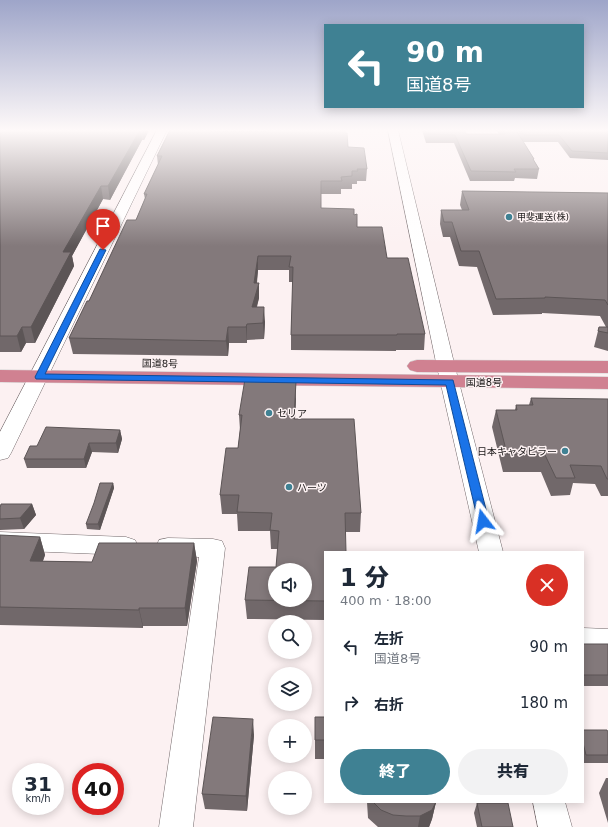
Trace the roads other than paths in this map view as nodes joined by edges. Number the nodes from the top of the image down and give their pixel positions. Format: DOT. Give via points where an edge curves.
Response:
graph roads {
  1 [pos="143,169"];
  2 [pos="403,169"];
  3 [pos="0,361"];
  4 [pos="608,367"];
  5 [pos="43,369"];
  6 [pos="448,374"];
  7 [pos="0,376"];
  8 [pos="608,383"];
  9 [pos="0,454"];
  10 [pos="0,541"];
  11 [pos="491,551"];
  12 [pos="584,640"];
  13 [pos="608,641"];
  14 [pos="549,803"];
  15 [pos="176,827"];
  16 [pos="554,827"];
  1 -- 5 [label="street"];
  2 -- 6 [label="street"];
  3 -- 5 [label="highway, 国道8号"];
  4 -- 6 [label="highway, 国道8号"];
  5 -- 6 [label="highway, 国道8号"];
  5 -- 7 [label="highway, 国道8号"];
  5 -- 9 [label="street"];
  6 -- 8 [label="highway, 国道8号"];
  6 -- 11 [label="street"];
  10 -- 15 [label="street" via="213,548"];
  12 -- 13 [label="street"];
  14 -- 16 [label="street"];
}
